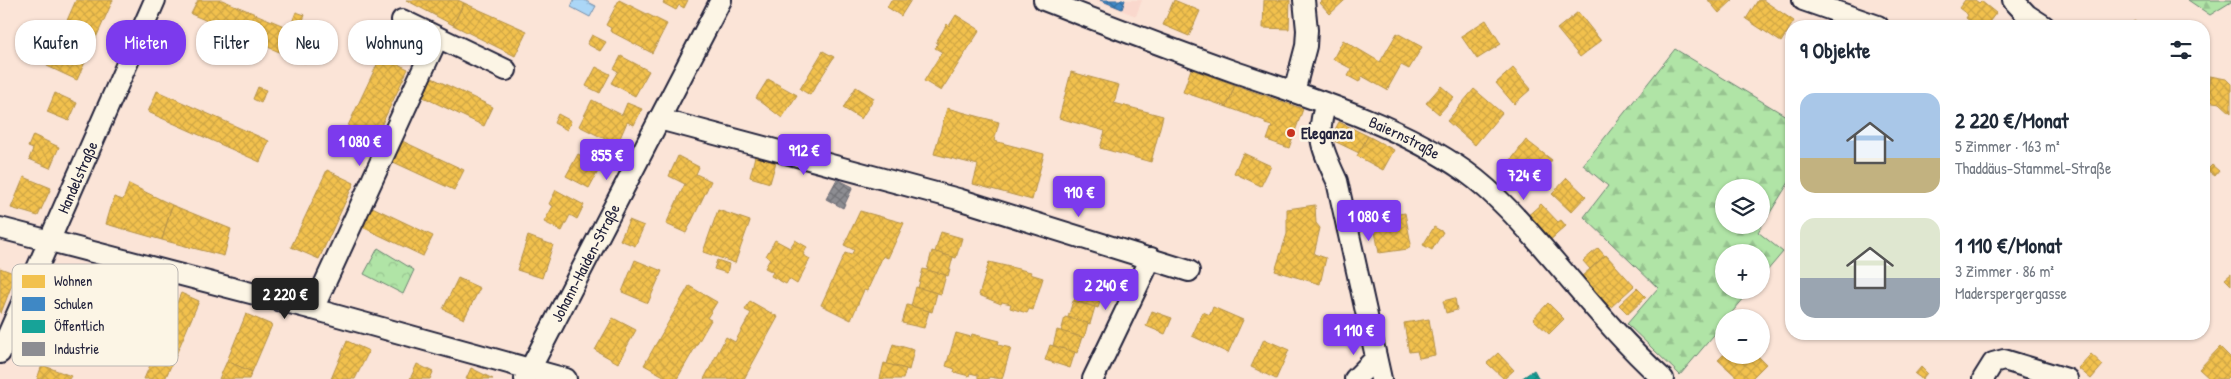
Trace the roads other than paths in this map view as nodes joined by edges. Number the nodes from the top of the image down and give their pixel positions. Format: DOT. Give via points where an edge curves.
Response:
graph roads {
  1 [pos="155,0"];
  2 [pos="721,0"];
  3 [pos="1044,0"];
  4 [pos="1304,0"];
  5 [pos="1803,0"];
  6 [pos="2013,0"];
  7 [pos="1861,20"];
  8 [pos="2035,20"];
  9 [pos="441,40"];
  10 [pos="426,65"];
  11 [pos="506,70"];
  12 [pos="1294,92"];
  13 [pos="1326,105"];
  14 [pos="658,119"];
  15 [pos="0,228"];
  16 [pos="49,240"];
  17 [pos="1151,258"];
  18 [pos="39,264"];
  19 [pos="141,264"];
  20 [pos="1189,271"];
  21 [pos="178,274"];
  22 [pos="314,309"];
  23 [pos="12,325"];
  24 [pos="0,353"];
  25 [pos="1376,358"];
  26 [pos="527,374"];
  27 [pos="566,379"];
  28 [pos="1093,379"];
  29 [pos="1355,379"];
  30 [pos="1381,379"];
  31 [pos="1663,379"];
  32 [pos="1983,379"];
  33 [pos="2067,379"];
  1 -- 16 [label="street, Handelstraße"];
  2 -- 14 [label="street, Johann-Haiden-Straße"];
  3 -- 12 [label="street, Baiernstraße"];
  4 -- 12 [label="street" via="1306,46"];
  5 -- 7 [label="street"];
  6 -- 8 [label="street"];
  9 -- 11 [label="street"];
  10 -- 22 [label="street"];
  12 -- 13 [label="street, Baiernstraße"];
  13 -- 25 [label="street" via="1320,119 1320,137 1337,181"];
  13 -- 31 [label="street, Baiernstraße" via="1388,129 1466,172 1531,234 1631,350"];
  14 -- 17 [label="street" via="958,199"];
  14 -- 26 [label="street, Johann-Haiden-Straße"];
  15 -- 16 [label="street"];
  16 -- 18 [label="street, Handelstraße"];
  16 -- 19 [label="street"];
  17 -- 20 [label="street"];
  17 -- 28 [label="street"];
  21 -- 22 [label="street"];
  22 -- 26 [label="street"];
  23 -- 24 [label="street, Handelstraße"];
  25 -- 29 [label="street"];
  25 -- 30 [label="street"];
  26 -- 27 [label="street"];
  32 -- 33 [label="street" via="1993,363 2004,360"];
}
